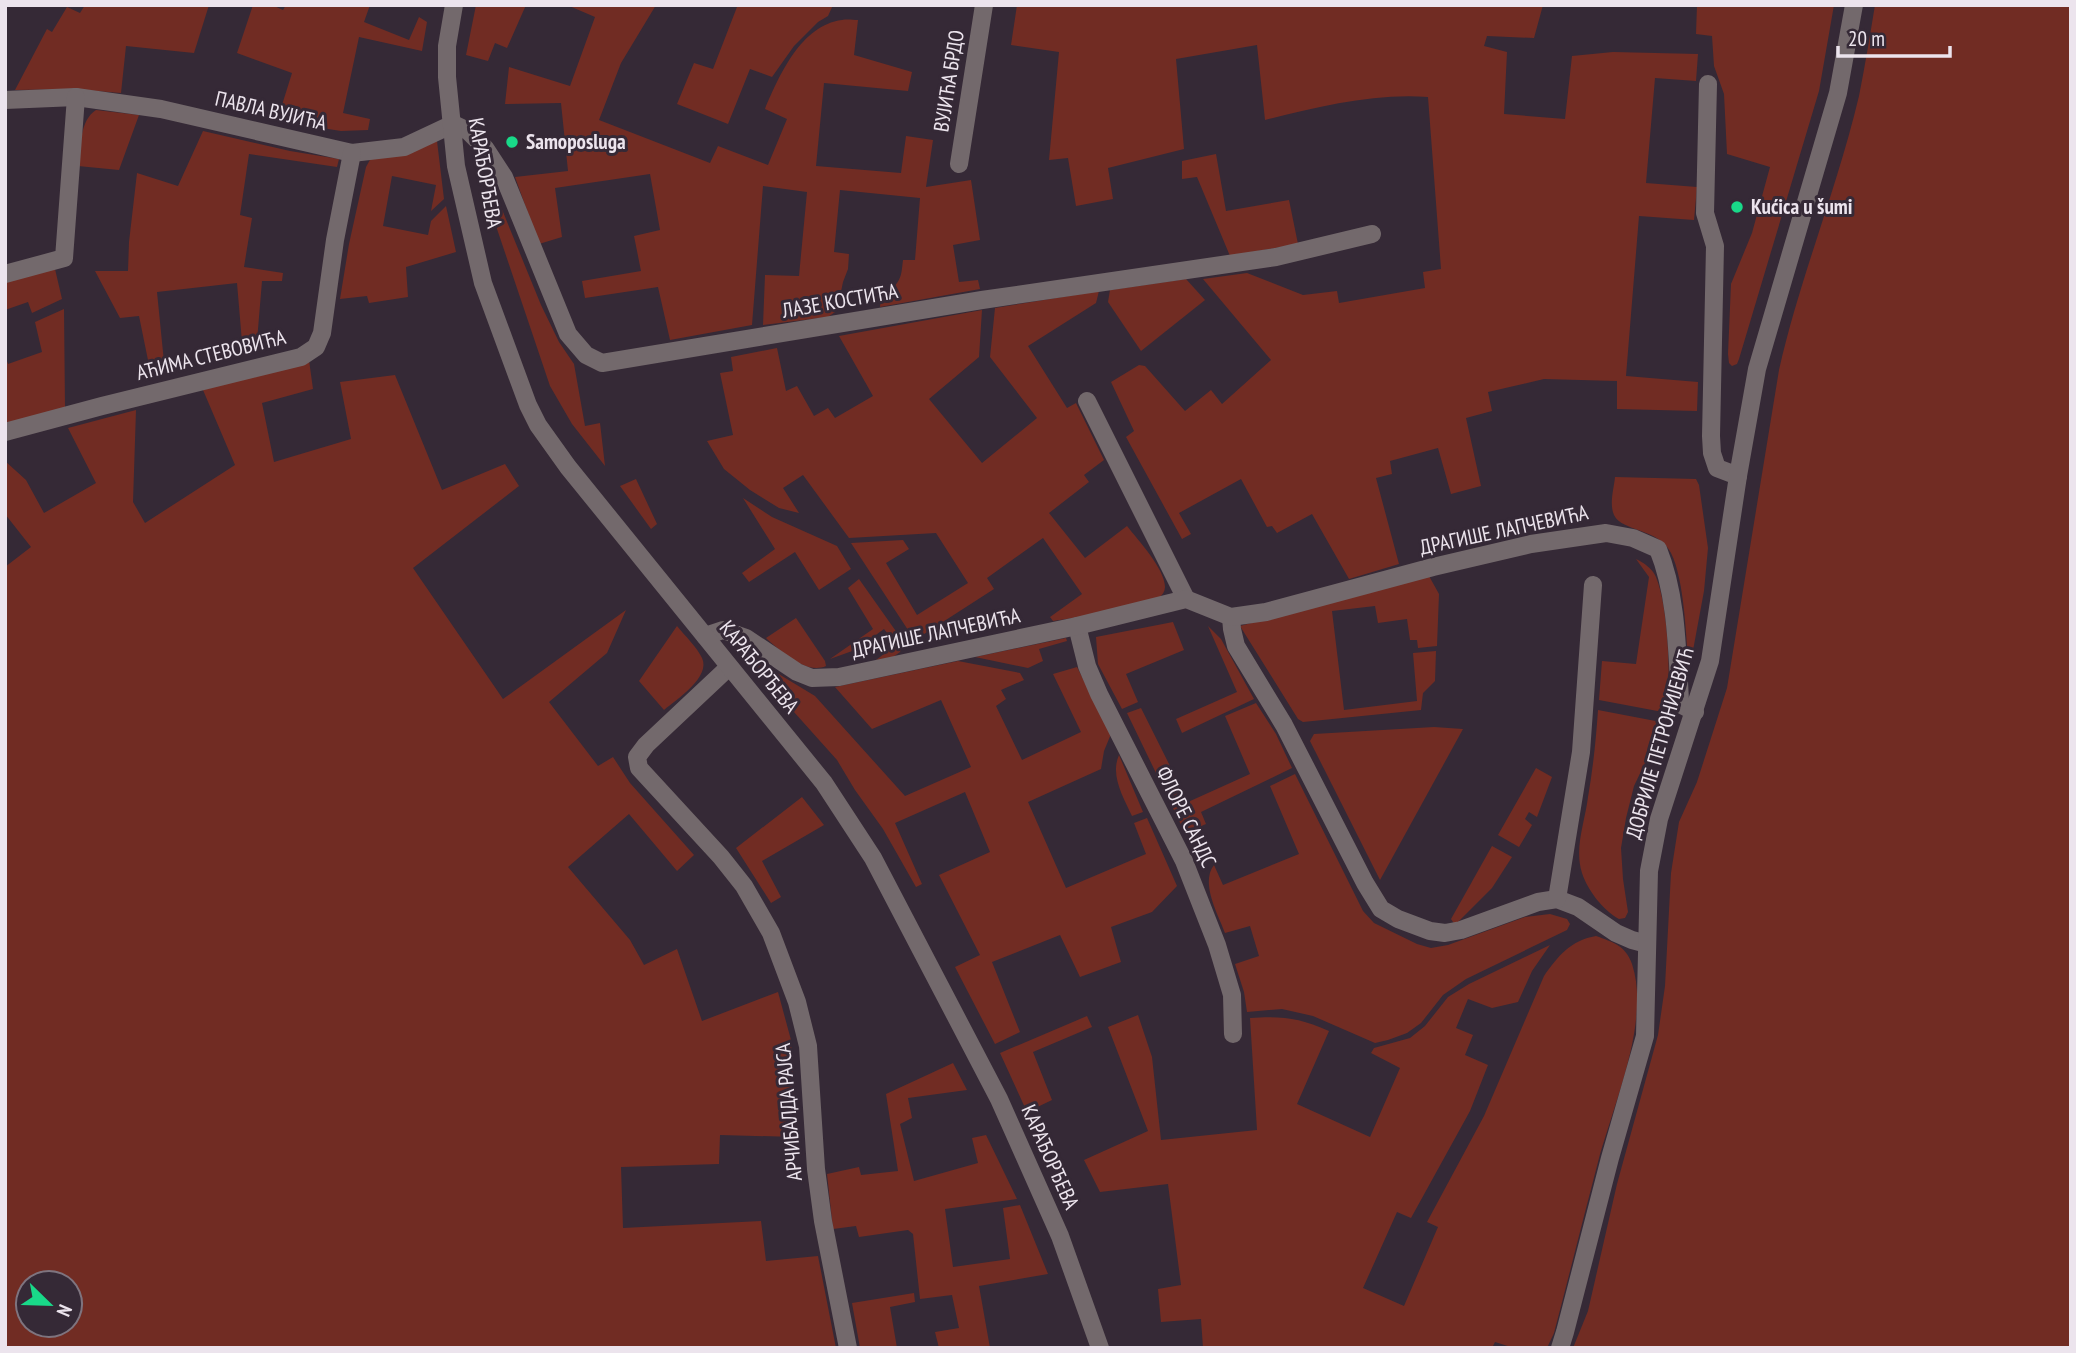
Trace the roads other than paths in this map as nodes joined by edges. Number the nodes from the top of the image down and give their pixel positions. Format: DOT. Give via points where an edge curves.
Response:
graph roads {
  1 [pos="454,5"];
  2 [pos="984,5"];
  3 [pos="1854,5"];
  4 [pos="1708,83"];
  5 [pos="76,97"];
  6 [pos="5,100"];
  7 [pos="453,124"];
  8 [pos="352,153"];
  9 [pos="959,164"];
  10 [pos="1372,234"];
  11 [pos="5,274"];
  12 [pos="1087,401"];
  13 [pos="5,432"];
  14 [pos="1738,476"];
  15 [pos="1593,585"];
  16 [pos="1186,599"];
  17 [pos="1231,617"];
  18 [pos="1077,626"];
  19 [pos="705,636"];
  20 [pos="729,667"];
  21 [pos="1695,712"];
  22 [pos="1557,900"];
  23 [pos="1647,944"];
  24 [pos="1233,1034"];
  25 [pos="848,1348"];
  26 [pos="1100,1348"];
  27 [pos="1559,1348"];
  1 -- 7 [label="street, КАРАЂОРЂЕВА" via="447,46"];
  2 -- 9 [label="street, ВУЈИЋА БРДО"];
  3 -- 14 [label="street, ДОБРИЛЕ ПЕТРОНИЈЕВИЋ" via="1838,93 1757,369"];
  4 -- 14 [label="street" via="1705,213 1715,246 1712,453 1717,468"];
  5 -- 6 [label="street, ПАВЛА ВУЈИЋА"];
  5 -- 8 [label="street, ПАВЛА ВУЈИЋА" via="161,109"];
  5 -- 11 [label="street" via="64,258"];
  7 -- 8 [label="street, ПАВЛА ВУЈИЋА" via="404,147"];
  7 -- 10 [label="street, ЛАЗЕ КОСТИЋА" via="485,148 504,177 568,334 586,355 602,363 1276,257"];
  7 -- 19 [label="street, КАРАЂОРЂЕВА" via="456,166 483,283 528,405 568,467"];
  8 -- 13 [label="street, АЋИМА СТЕВОВИЋА" via="316,347 301,357"];
  12 -- 16 [label="street"];
  14 -- 21 [label="street, ДОБРИЛЕ ПЕТРОНИЈЕВИЋ" via="1710,661"];
  15 -- 22 [label="street" via="1581,752"];
  16 -- 17 [label="street, ДРАГИШЕ ЛАПЧЕВИЋА"];
  16 -- 18 [label="street, ДРАГИШЕ ЛАПЧЕВИЋА"];
  17 -- 21 [label="street, ДРАГИШЕ ЛАПЧЕВИЋА" via="1531,544 1606,533 1633,538 1658,550 1666,570 1680,700"];
  17 -- 22 [label="street" via="1236,646 1284,725 1381,909 1420,928 1445,933"];
  18 -- 19 [label="street, ДРАГИШЕ ЛАПЧЕВИЋА" via="839,677 812,678 746,638 723,630"];
  18 -- 24 [label="street, ФЛОРЕ САНДС" via="1091,675 1184,861 1217,945 1232,995"];
  19 -- 20 [label="street, КАРАЂОРЂЕВА"];
  20 -- 25 [label="street, АРЧИБАЛДА РАЈСА" via="637,757 639,768 744,886 771,933 797,1002 808,1046 823,1221"];
  20 -- 26 [label="street, КАРАЂОРЂЕВА" via="824,783 873,858 999,1099 1060,1236"];
  21 -- 23 [label="street, ДОБРИЛЕ ПЕТРОНИЈЕВИЋ" via="1659,819 1649,871"];
  22 -- 23 [label="street" via="1578,907 1616,933"];
  23 -- 27 [label="street, ДОБРИЛЕ ПЕТРОНИЈЕВИЋ" via="1645,1036"];
}
